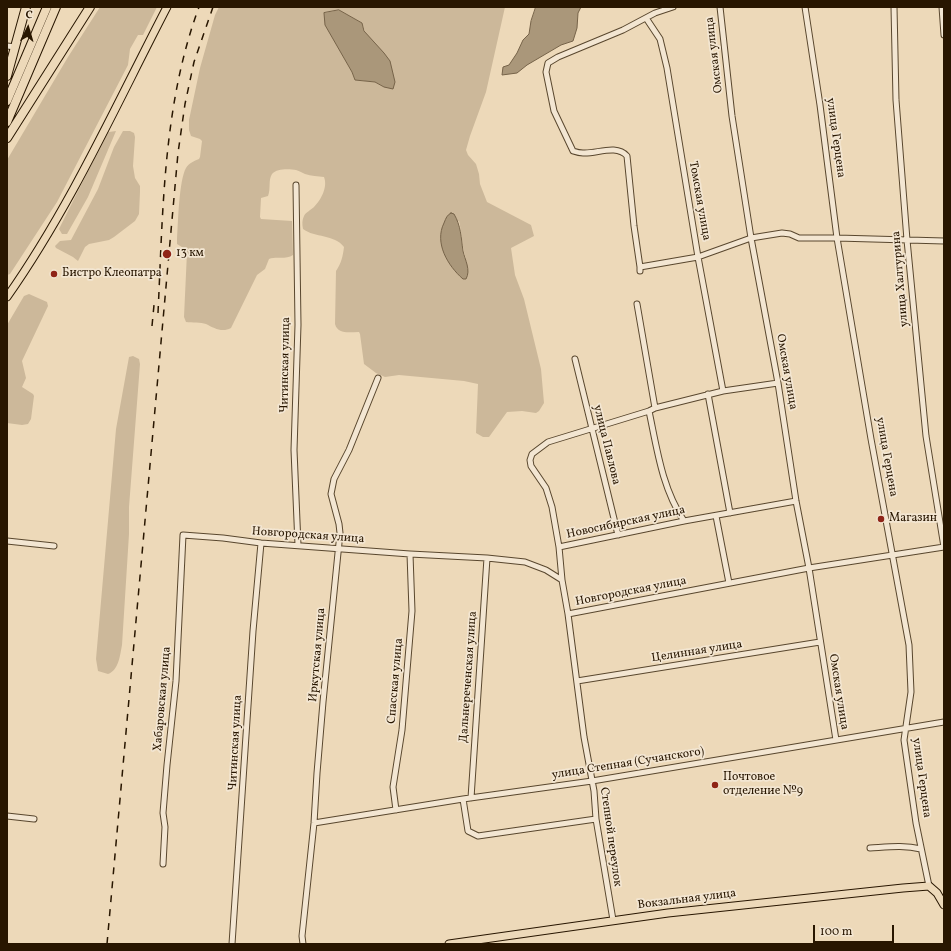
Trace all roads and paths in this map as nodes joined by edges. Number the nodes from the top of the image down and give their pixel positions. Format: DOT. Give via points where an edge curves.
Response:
graph roads {
  1 [pos="26,7"];
  2 [pos="47,7"];
  3 [pos="56,7"];
  4 [pos="90,7"];
  5 [pos="168,7"];
  6 [pos="673,7"];
  7 [pos="720,7"];
  8 [pos="805,7"];
  9 [pos="894,7"];
  10 [pos="942,7"];
  11 [pos="646,18"];
  12 [pos="944,35"];
  13 [pos="7,46"];
  14 [pos="16,47"];
  15 [pos="7,76"];
  16 [pos="7,101"];
  17 [pos="7,122"];
  18 [pos="7,138"];
  19 [pos="296,185"];
  20 [pos="751,238"];
  21 [pos="837,238"];
  22 [pos="907,240"];
  23 [pos="944,241"];
  24 [pos="698,257"];
  25 [pos="7,297"];
  26 [pos="638,304"];
  27 [pos="575,360"];
  28 [pos="378,378"];
  29 [pos="778,382"];
  30 [pos="723,390"];
  31 [pos="708,394"];
  32 [pos="655,408"];
  33 [pos="649,411"];
  34 [pos="592,428"];
  35 [pos="796,501"];
  36 [pos="730,513"];
  37 [pos="716,516"];
  38 [pos="684,521"];
  39 [pos="183,535"];
  40 [pos="618,535"];
  41 [pos="7,542"];
  42 [pos="261,543"];
  43 [pos="298,545"];
  44 [pos="54,546"];
  45 [pos="559,547"];
  46 [pos="944,547"];
  47 [pos="339,548"];
  48 [pos="410,554"];
  49 [pos="893,555"];
  50 [pos="487,558"];
  51 [pos="809,568"];
  52 [pos="562,580"];
  53 [pos="729,583"];
  54 [pos="568,614"];
  55 [pos="820,642"];
  56 [pos="577,681"];
  57 [pos="944,722"];
  58 [pos="905,729"];
  59 [pos="836,740"];
  60 [pos="592,781"];
  61 [pos="471,798"];
  62 [pos="462,800"];
  63 [pos="396,810"];
  64 [pos="7,816"];
  65 [pos="34,819"];
  66 [pos="596,819"];
  67 [pos="314,823"];
  68 [pos="870,848"];
  69 [pos="921,849"];
  70 [pos="163,864"];
  71 [pos="928,886"];
  72 [pos="940,892"];
  73 [pos="944,905"];
  74 [pos="613,920"];
  75 [pos="460,943"];
  76 [pos="232,944"];
  77 [pos="303,944"];
  78 [pos="449,944"];
  1 -- 14 [label="highway"];
  2 -- 16 [label="highway"];
  3 -- 17 [label="highway"];
  4 -- 18 [label="highway"];
  5 -- 25 [label="main road" via="86,167 48,234"];
  6 -- 11 [label="street"];
  7 -- 20 [label="street, Омская улица" via="732,116"];
  8 -- 21 [label="street, улица Герцена"];
  9 -- 22 [label="street, улица Халтурина" via="896,100"];
  10 -- 12 [label="street"];
  11 -- 24 [label="street, Томская улица" via="660,39 667,68"];
  11 -- 24 [label="street" via="548,63 546,72 554,111 573,151 582,153 614,150 623,151 627,156 640,269"];
  13 -- 14 [label="street"];
  14 -- 15 [label="highway"];
  19 -- 43 [label="street, Читинская улица" via="298,325 294,450"];
  20 -- 21 [label="street" via="782,233 799,238"];
  20 -- 24 [label="street"];
  20 -- 29 [label="street, Омская улица"];
  21 -- 22 [label="street"];
  21 -- 49 [label="street, улица Герцена"];
  22 -- 23 [label="street"];
  22 -- 46 [label="street, улица Халтурина" via="926,436"];
  24 -- 30 [label="street, Томская улица"];
  26 -- 32 [label="street"];
  27 -- 34 [label="street, улица Павлова"];
  28 -- 47 [label="street, Иркутская улица" via="349,450 334,479 331,494 339,524"];
  29 -- 30 [label="street"];
  29 -- 35 [label="street, Омская улица"];
  30 -- 31 [label="street"];
  31 -- 32 [label="street"];
  31 -- 36 [label="street"];
  32 -- 33 [label="street"];
  33 -- 34 [label="street"];
  33 -- 38 [label="street" via="666,485 675,508"];
  34 -- 40 [label="street, улица Павлова"];
  34 -- 45 [label="street, Новосибирская улица" via="548,442 532,454 530,460 531,466 546,488"];
  35 -- 36 [label="street, Новосибирская улица"];
  35 -- 51 [label="street, Омская улица"];
  36 -- 37 [label="street, Новосибирская улица"];
  37 -- 38 [label="street, Новосибирская улица"];
  37 -- 53 [label="street"];
  38 -- 40 [label="street, Новосибирская улица"];
  39 -- 42 [label="street, Новгородская улица"];
  39 -- 70 [label="street, Хабаровская улица" via="176,681 163,813"];
  40 -- 45 [label="street, Новосибирская улица"];
  41 -- 44 [label="street"];
  42 -- 43 [label="street, Новгородская улица"];
  42 -- 76 [label="street, Читинская улица"];
  43 -- 47 [label="street, Новгородская улица"];
  45 -- 52 [label="street"];
  46 -- 49 [label="street, Новгородская улица"];
  47 -- 48 [label="street, Новгородская улица"];
  47 -- 67 [label="street, Иркутская улица"];
  48 -- 50 [label="street, Новгородская улица"];
  48 -- 63 [label="street, Спасская улица" via="412,611 402,730 393,787"];
  49 -- 51 [label="street, Новгородская улица"];
  49 -- 58 [label="street, улица Герцена" via="909,645 911,692"];
  50 -- 52 [label="street, Новгородская улица" via="525,562"];
  50 -- 61 [label="street, Дальнереченская улица"];
  51 -- 53 [label="street, Новгородская улица"];
  51 -- 55 [label="street, Омская улица"];
  52 -- 54 [label="street, Новгородская улица"];
  53 -- 54 [label="street, Новгородская улица"];
  54 -- 56 [label="street, Степной переулок"];
  55 -- 56 [label="street, Целинная улица"];
  55 -- 59 [label="street, Омская улица"];
  56 -- 60 [label="street, Степной переулок"];
  57 -- 58 [label="street, улица Степная (Сучанского)"];
  58 -- 59 [label="street, улица Степная (Сучанского)"];
  58 -- 69 [label="street, улица Герцена" via="904,740"];
  59 -- 60 [label="street, улица Степная (Сучанского)"];
  60 -- 61 [label="street, улица Степная (Сучанского)"];
  60 -- 66 [label="street, Степной переулок"];
  61 -- 62 [label="street, улица Степная (Сучанского)"];
  62 -- 63 [label="street, улица Степная (Сучанского)"];
  62 -- 66 [label="street" via="468,831 478,836"];
  63 -- 67 [label="street, улица Степная (Сучанского)"];
  64 -- 65 [label="street"];
  66 -- 74 [label="street, Степной переулок"];
  67 -- 77 [label="street, Иркутская улица"];
  68 -- 69 [label="street" via="901,846"];
  69 -- 71 [label="street, улица Герцена"];
  71 -- 72 [label="main road"];
  71 -- 74 [label="main road, Вокзальная улица" via="751,903"];
  72 -- 73 [label="main road"];
  74 -- 75 [label="main road, Вокзальная улица"];
  75 -- 78 [label="main road, Вокзальная улица"];
}
